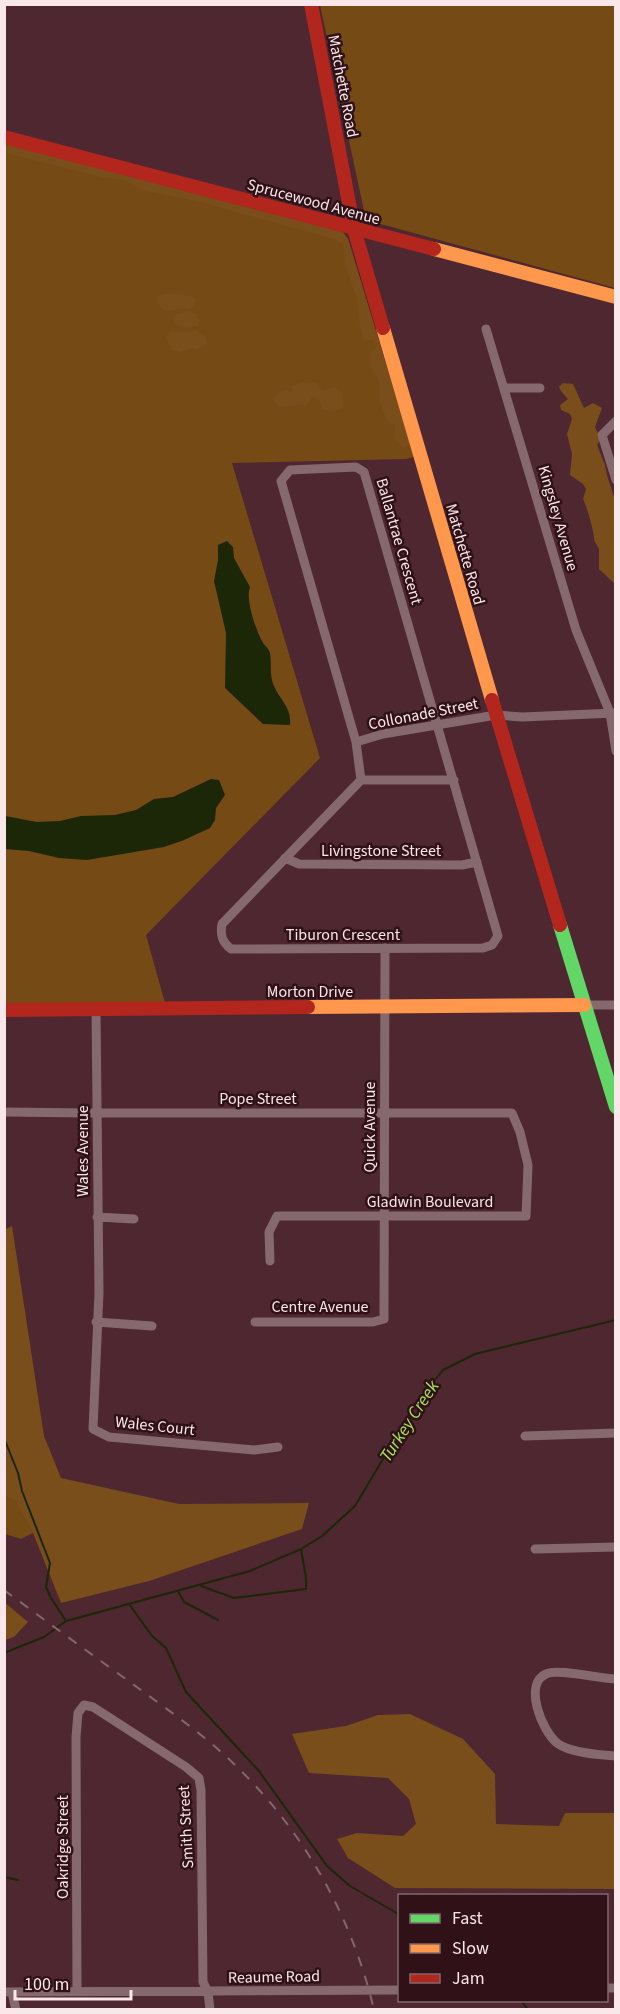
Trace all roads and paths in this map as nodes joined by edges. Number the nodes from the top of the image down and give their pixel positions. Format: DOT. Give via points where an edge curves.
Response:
graph roads {
  1 [pos="311,4"];
  2 [pos="4,137"];
  3 [pos="354,229"];
  4 [pos="615,297"];
  5 [pos="486,329"];
  6 [pos="505,388"];
  7 [pos="540,388"];
  8 [pos="615,422"];
  9 [pos="615,480"];
  10 [pos="613,713"];
  11 [pos="496,715"];
  12 [pos="438,724"];
  13 [pos="356,742"];
  14 [pos="615,750"];
  15 [pos="361,780"];
  16 [pos="454,780"];
  17 [pos="285,858"];
  18 [pos="477,862"];
  19 [pos="385,948"];
  20 [pos="584,1005"];
  21 [pos="615,1005"];
  22 [pos="383,1007"];
  23 [pos="96,1009"];
  24 [pos="4,1010"];
  25 [pos="615,1107"];
  26 [pos="4,1112"];
  27 [pos="384,1112"];
  28 [pos="97,1113"];
  29 [pos="512,1113"];
  30 [pos="385,1216"];
  31 [pos="97,1217"];
  32 [pos="134,1220"];
  33 [pos="270,1261"];
  34 [pos="99,1293"];
  35 [pos="384,1319"];
  36 [pos="96,1322"];
  37 [pos="255,1322"];
  38 [pos="152,1326"];
  39 [pos="615,1433"];
  40 [pos="525,1436"];
  41 [pos="278,1447"];
  42 [pos="615,1548"];
  43 [pos="536,1549"];
  44 [pos="615,1679"];
  45 [pos="84,1705"];
  46 [pos="615,1756"];
  47 [pos="398,1990"];
  48 [pos="77,1991"];
  49 [pos="8,1992"];
  50 [pos="208,1992"];
  51 [pos="16,2010"];
  52 [pos="210,2010"];
  1 -- 3 [label="street, Matchette Road"];
  2 -- 3 [label="street, Sprucewood Avenue"];
  3 -- 4 [label="street, Sprucewood Avenue"];
  3 -- 11 [label="street, Matchette Road"];
  5 -- 6 [label="street, Kingsley Avenue"];
  6 -- 7 [label="street"];
  6 -- 10 [label="street, Kingsley Avenue" via="576,630"];
  8 -- 9 [label="street" via="602,435"];
  10 -- 11 [label="street, Collonade Street"];
  10 -- 14 [label="street, Kingsley Avenue"];
  11 -- 12 [label="street, Collonade Street"];
  11 -- 20 [label="street, Matchette Road"];
  12 -- 13 [label="street, Collonade Street"];
  12 -- 13 [label="street, Ballantrae Crescent" via="364,472 356,467 290,470 280,481"];
  12 -- 16 [label="street, Tiburon Crescent"];
  13 -- 15 [label="street"];
  15 -- 16 [label="street"];
  15 -- 17 [label="street, Tiburon Crescent"];
  16 -- 18 [label="street, Tiburon Crescent"];
  17 -- 18 [label="street, Livingstone Street" via="299,864"];
  17 -- 19 [label="street, Tiburon Crescent" via="222,924 221,934 231,949"];
  18 -- 19 [label="street, Tiburon Crescent" via="498,936 492,945"];
  19 -- 22 [label="street, Quick Avenue"];
  20 -- 21 [label="street, Morton Drive"];
  20 -- 22 [label="street, Morton Drive"];
  20 -- 25 [label="street, Matchette Road"];
  22 -- 23 [label="street, Morton Drive"];
  22 -- 27 [label="street, Quick Avenue"];
  23 -- 24 [label="street, Morton Drive"];
  23 -- 28 [label="street, Wales Avenue"];
  26 -- 28 [label="street, Pope Street"];
  27 -- 28 [label="street, Pope Street"];
  27 -- 29 [label="street, Pope Street"];
  27 -- 30 [label="street, Quick Avenue"];
  28 -- 31 [label="street, Wales Avenue"];
  29 -- 30 [label="street, Gladwin Boulevard" via="528,1165 526,1216"];
  30 -- 33 [label="street, Gladwin Boulevard" via="277,1216 269,1232"];
  30 -- 35 [label="street, Quick Avenue"];
  31 -- 32 [label="street"];
  31 -- 34 [label="street, Wales Avenue"];
  34 -- 36 [label="street, Wales Court"];
  35 -- 37 [label="street, Centre Avenue"];
  36 -- 38 [label="street"];
  36 -- 41 [label="street, Wales Court" via="93,1429 109,1437 254,1450"];
  39 -- 40 [label="street"];
  42 -- 43 [label="street"];
  44 -- 46 [label="street" via="547,1673 537,1681 534,1695 547,1732 557,1743 593,1755"];
  45 -- 48 [label="street, Oakridge Street" via="78,1713 76,1737"];
  45 -- 50 [label="street, Smith Street" via="93,1707 199,1778 203,1982"];
  47 -- 50 [label="street, Reaume Road"];
  48 -- 49 [label="street, Reaume Road"];
  48 -- 50 [label="street, Reaume Road"];
  49 -- 51 [label="street"];
  50 -- 52 [label="street, Smith Street"];
}
